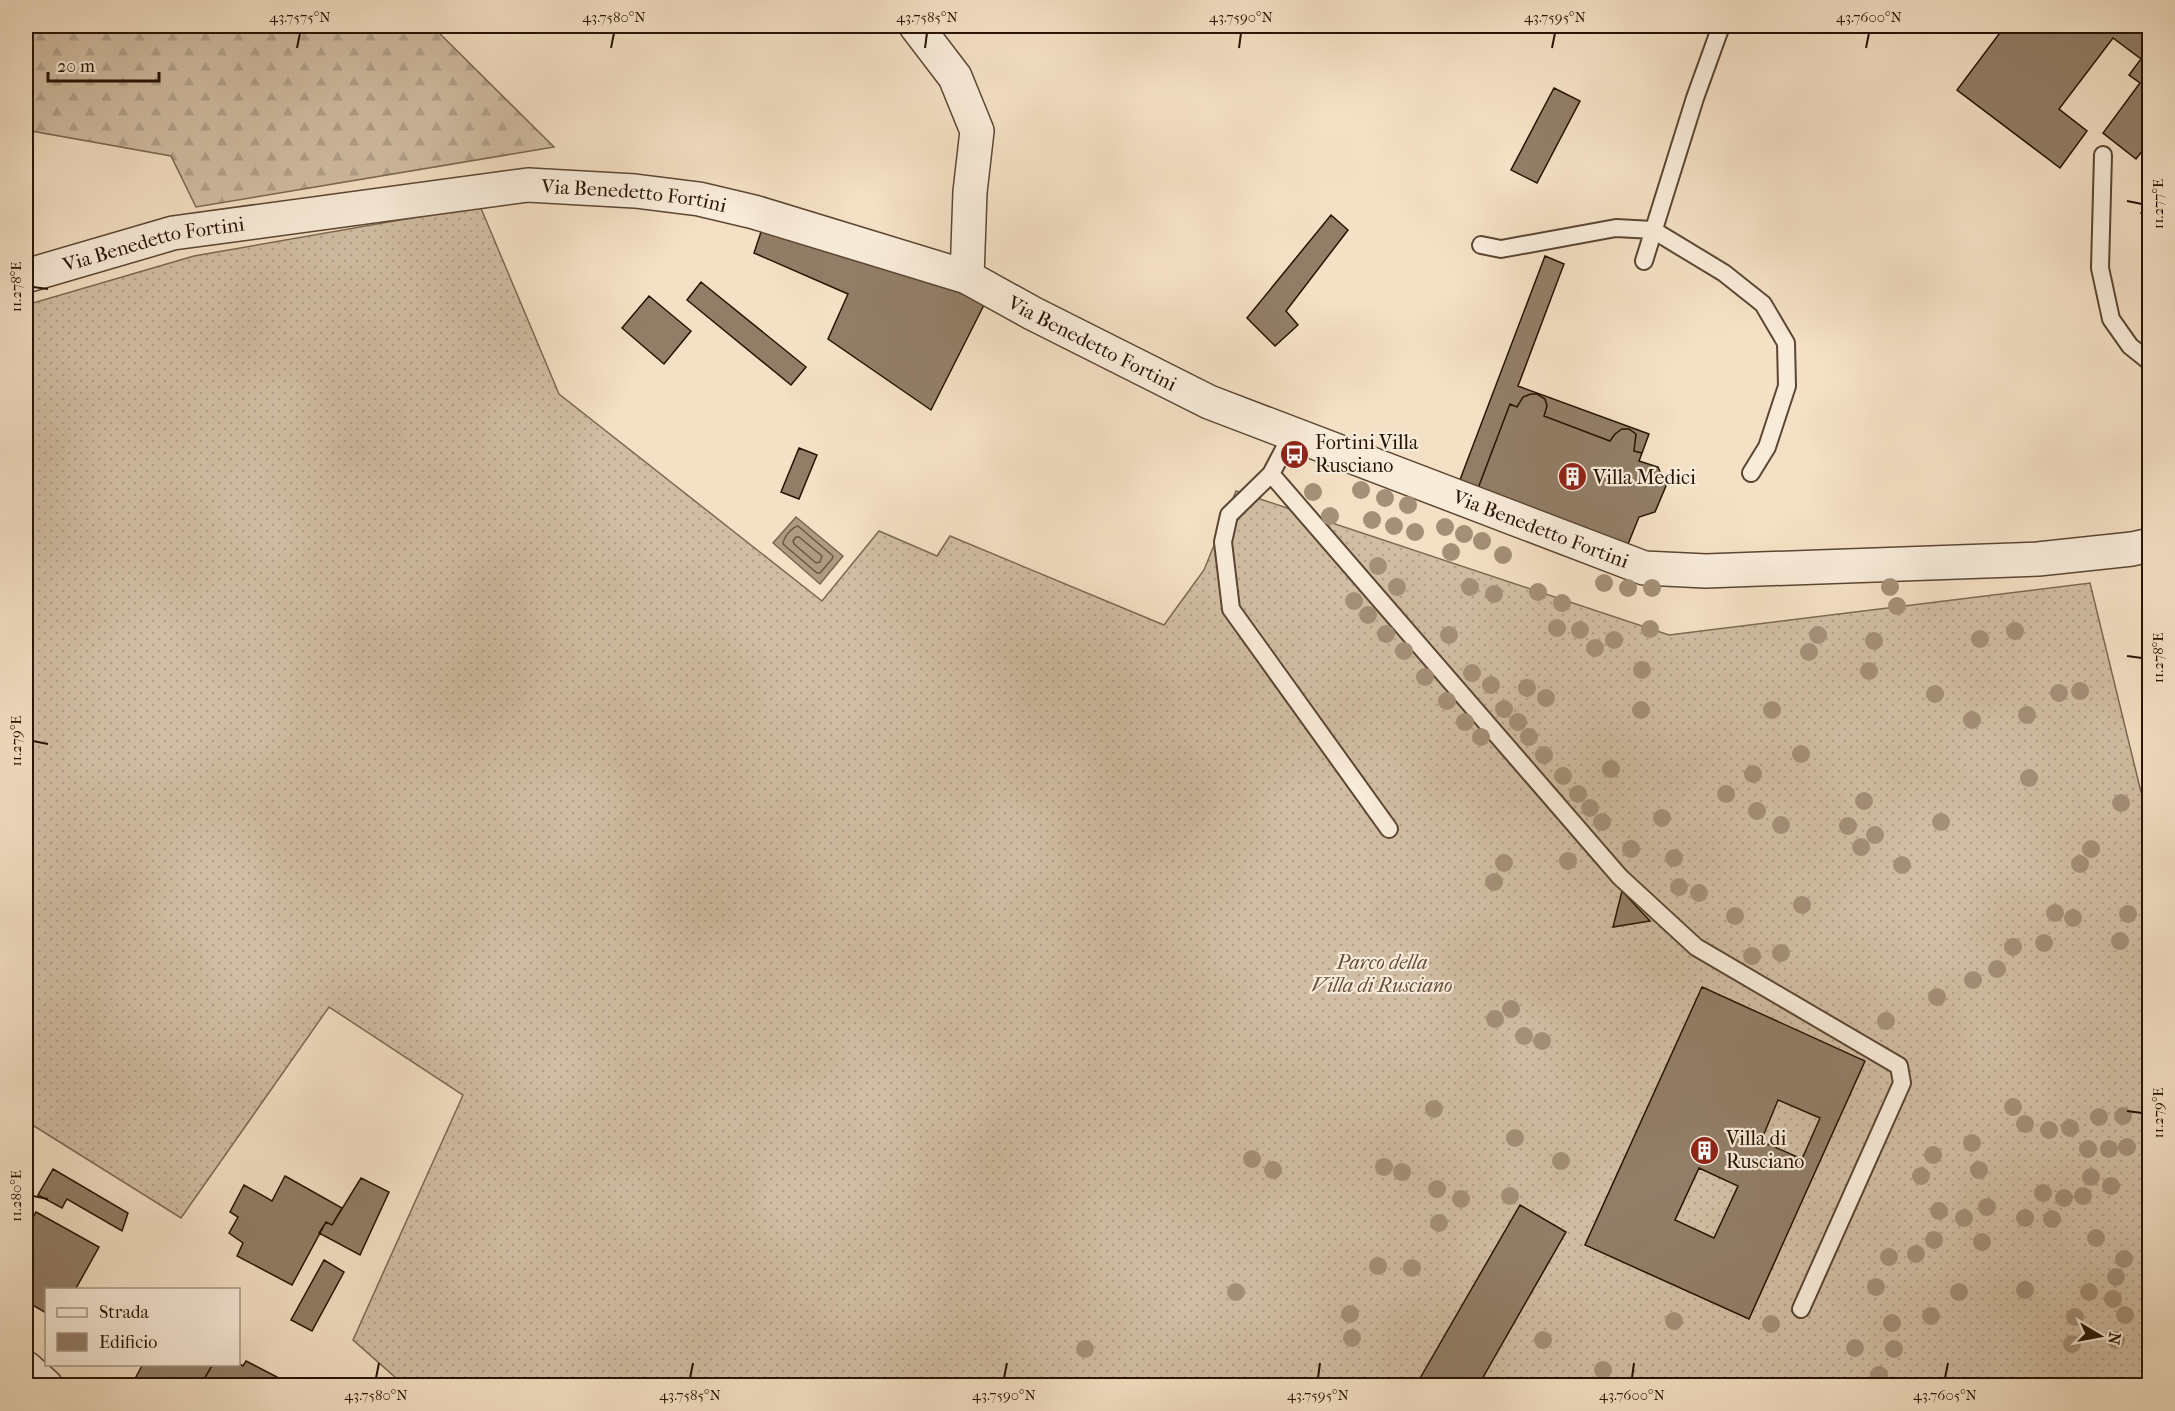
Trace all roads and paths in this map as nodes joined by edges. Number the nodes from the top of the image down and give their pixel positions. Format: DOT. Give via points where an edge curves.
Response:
graph roads {
  1 [pos="916,26"];
  2 [pos="1721,26"];
  3 [pos="2103,155"];
  4 [pos="1653,230"];
  5 [pos="1480,245"];
  6 [pos="1644,261"];
  7 [pos="26,276"];
  8 [pos="967,277"];
  9 [pos="2150,362"];
  10 [pos="1292,434"];
  11 [pos="1751,472"];
  12 [pos="1271,474"];
  13 [pos="2150,545"];
  14 [pos="1389,829"];
  15 [pos="1801,1309"];
  16 [pos="26,1368"];
  17 [pos="46,1386"];
  1 -- 8 [label="street" via="956,77 977,131"];
  2 -- 4 [label="lane"];
  3 -- 9 [label="lane" via="2100,268 2111,319 2130,346"];
  4 -- 5 [label="lane" via="1616,228 1501,249"];
  4 -- 6 [label="lane"];
  4 -- 11 [label="lane" via="1724,273 1763,304 1786,343 1787,386 1767,447"];
  7 -- 8 [label="street, Via Benedetto Fortini" via="173,233 528,184 699,199"];
  8 -- 10 [label="street, Via Benedetto Fortini" via="1209,402"];
  10 -- 12 [label="lane"];
  10 -- 13 [label="street, Via Benedetto Fortini" via="1644,568 1706,572 2038,559"];
  12 -- 14 [label="lane" via="1229,515 1223,542 1231,609"];
  12 -- 15 [label="lane" via="1620,878 1696,947 1899,1066 1902,1083"];
  16 -- 17 [label="street"];
}
